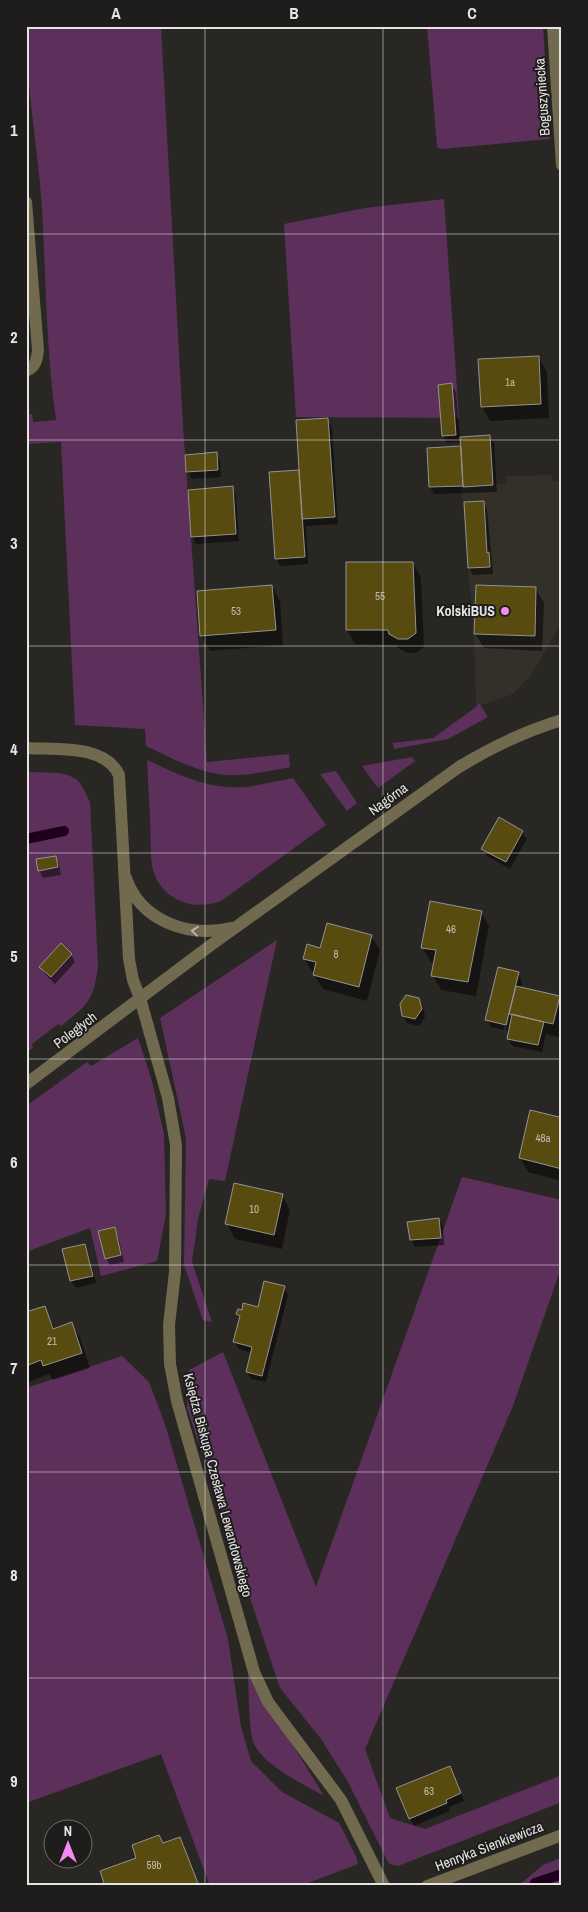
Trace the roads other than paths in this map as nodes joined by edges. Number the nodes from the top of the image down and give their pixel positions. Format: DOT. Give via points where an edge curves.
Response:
graph roads {
  1 [pos="553,26"];
  2 [pos="562,165"];
  3 [pos="26,202"];
  4 [pos="26,371"];
  5 [pos="562,720"];
  6 [pos="26,748"];
  7 [pos="122,861"];
  8 [pos="242,923"];
  9 [pos="140,998"];
  10 [pos="26,1084"];
  11 [pos="562,1834"];
  12 [pos="384,1886"];
  13 [pos="427,1886"];
  1 -- 2 [label="street, Boguszyniecka"];
  3 -- 4 [label="street" via="38,350 36,361"];
  5 -- 8 [label="street, Nagórna" via="516,736 459,767"];
  6 -- 7 [label="street, Nagórna" via="93,754 102,756 116,768 120,781"];
  8 -- 7 [label="street, Nagórna, one-way" via="220,931 205,932 184,929 159,918 143,906 132,891"];
  7 -- 9 [label="street, Nagórna" via="129,959"];
  8 -- 9 [label="street, Nagórna"];
  9 -- 10 [label="street, Poległych"];
  9 -- 12 [label="street, Księdza Biskupa Czesława Lewandowskiego" via="168,1098 176,1145 175,1272 169,1325 170,1364 177,1401 254,1672 268,1702 341,1800"];
  11 -- 13 [label="street, Henryka Sienkiewicza"];
}
